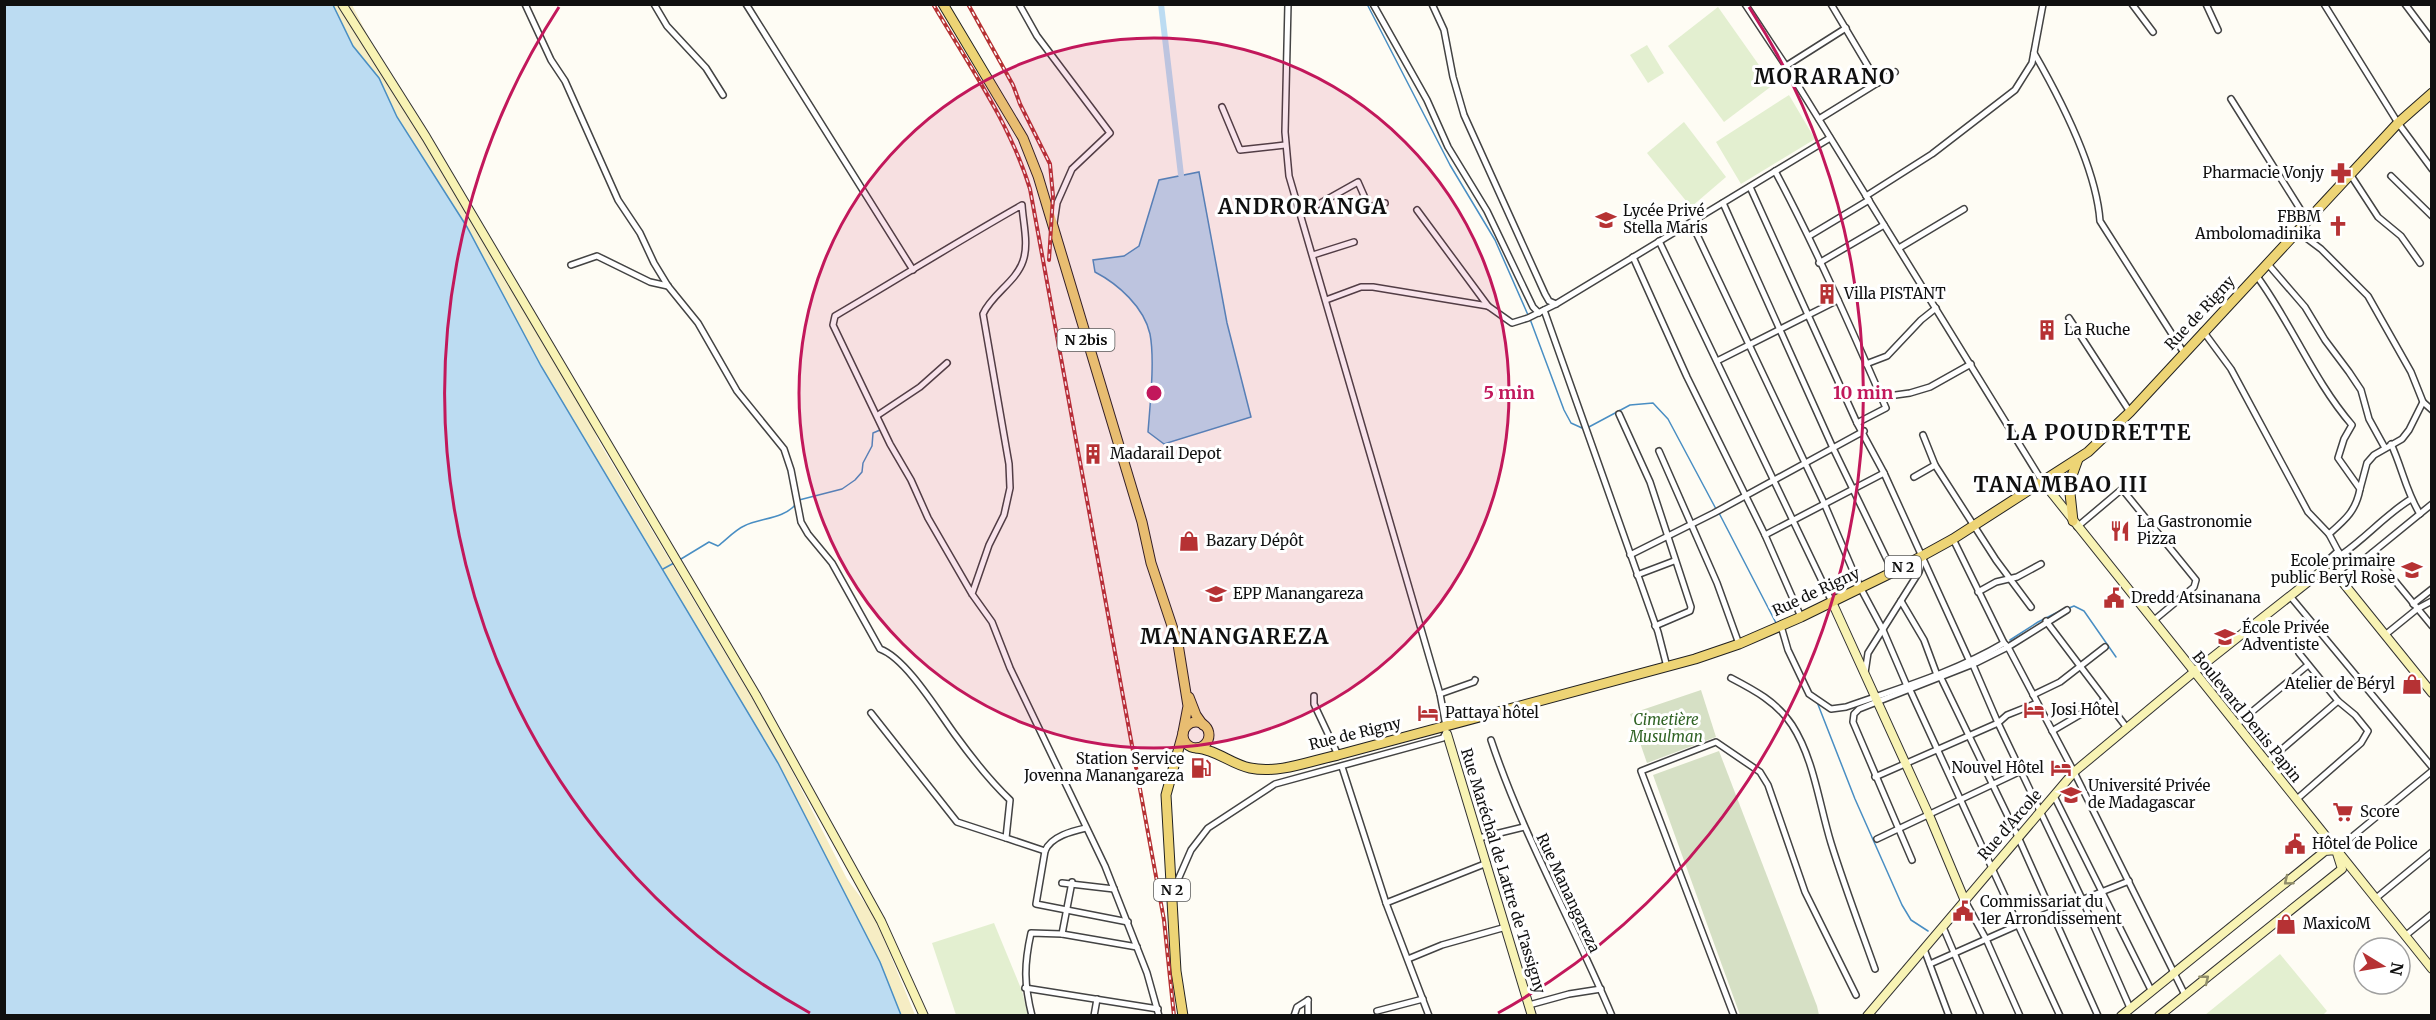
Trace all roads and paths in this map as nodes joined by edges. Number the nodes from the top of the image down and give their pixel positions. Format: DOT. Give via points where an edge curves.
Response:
graph roads {
  1 [pos="342,4"];
  2 [pos="525,4"];
  3 [pos="654,4"];
  4 [pos="746,4"];
  5 [pos="943,4"];
  6 [pos="1020,4"];
  7 [pos="1288,4"];
  8 [pos="1373,4"];
  9 [pos="1432,4"];
  10 [pos="1745,4"];
  11 [pos="1831,4"];
  12 [pos="2043,4"];
  13 [pos="2132,4"];
  14 [pos="2206,4"];
  15 [pos="2324,4"];
  16 [pos="2405,4"];
  17 [pos="1846,28"];
  18 [pos="2218,30"];
  19 [pos="2153,32"];
  20 [pos="2432,40"];
  21 [pos="2034,53"];
  22 [pos="1786,66"];
  23 [pos="1895,72"];
  24 [pos="1878,83"];
  25 [pos="2432,93"];
  26 [pos="723,95"];
  27 [pos="2231,99"];
  28 [pos="1222,107"];
  29 [pos="1819,119"];
  30 [pos="2398,123"];
  31 [pos="1830,138"];
  32 [pos="1285,145"];
  33 [pos="2432,169"];
  34 [pos="1775,171"];
  35 [pos="2350,174"];
  36 [pos="2391,176"];
  37 [pos="1750,187"];
  38 [pos="1867,198"];
  39 [pos="1385,203"];
  40 [pos="1723,203"];
  41 [pos="1964,209"];
  42 [pos="1417,210"];
  43 [pos="1301,214"];
  44 [pos="2432,216"];
  45 [pos="2307,220"];
  46 [pos="1691,222"];
  47 [pos="1884,225"];
  48 [pos="1053,230"];
  49 [pos="2297,231"];
  50 [pos="1809,236"];
  51 [pos="1659,241"];
  52 [pos="1354,242"];
  53 [pos="1899,248"];
  54 [pos="1313,255"];
  55 [pos="1634,257"];
  56 [pos="1819,263"];
  57 [pos="2267,263"];
  58 [pos="2420,263"];
  59 [pos="571,265"];
  60 [pos="913,270"];
  61 [pos="2256,275"];
  62 [pos="668,285"];
  63 [pos="1326,300"];
  64 [pos="1838,300"];
  65 [pos="1556,304"];
  66 [pos="1488,306"];
  67 [pos="1936,308"];
  68 [pos="1540,312"];
  69 [pos="1808,316"];
  70 [pos="2070,318"];
  71 [pos="1780,330"];
  72 [pos="2203,331"];
  73 [pos="1750,344"];
  74 [pos="2184,353"];
  75 [pos="1717,361"];
  76 [pos="947,363"];
  77 [pos="1866,364"];
  78 [pos="1971,364"];
  79 [pos="1881,397"];
  80 [pos="2423,402"];
  81 [pos="2432,410"];
  82 [pos="2130,412"];
  83 [pos="1619,414"];
  84 [pos="878,415"];
  85 [pos="1857,423"];
  86 [pos="1864,431"];
  87 [pos="1923,435"];
  88 [pos="2391,444"];
  89 [pos="2385,447"];
  90 [pos="1833,448"];
  91 [pos="1659,451"];
  92 [pos="2079,458"];
  93 [pos="1805,462"];
  94 [pos="1935,465"];
  95 [pos="1884,473"];
  96 [pos="1914,477"];
  97 [pos="1774,480"];
  98 [pos="2042,481"];
  99 [pos="1853,489"];
  100 [pos="2360,489"];
  101 [pos="1746,496"];
  102 [pos="2411,499"];
  103 [pos="1824,503"];
  104 [pos="2432,504"];
  105 [pos="2420,513"];
  106 [pos="1794,520"];
  107 [pos="2075,524"];
  108 [pos="1692,525"];
  109 [pos="1973,525"];
  110 [pos="2329,534"];
  111 [pos="1765,535"];
  112 [pos="1666,537"];
  113 [pos="1953,539"];
  114 [pos="2338,551"];
  115 [pos="2372,553"];
  116 [pos="1630,555"];
  117 [pos="1923,556"];
  118 [pos="1674,561"];
  119 [pos="2041,564"];
  120 [pos="2323,570"];
  121 [pos="1893,572"];
  122 [pos="1637,575"];
  123 [pos="2010,578"];
  124 [pos="2340,579"];
  125 [pos="1860,588"];
  126 [pos="2432,589"];
  127 [pos="1978,592"];
  128 [pos="972,594"];
  129 [pos="2290,596"];
  130 [pos="1901,601"];
  131 [pos="2432,601"];
  132 [pos="1832,602"];
  133 [pos="2031,607"];
  134 [pos="2415,607"];
  135 [pos="2067,610"];
  136 [pos="1801,617"];
  137 [pos="2046,621"];
  138 [pos="2153,621"];
  139 [pos="1655,626"];
  140 [pos="1781,626"];
  141 [pos="2432,626"];
  142 [pos="1882,630"];
  143 [pos="2385,636"];
  144 [pos="1739,644"];
  145 [pos="2006,645"];
  146 [pos="2105,647"];
  147 [pos="2299,653"];
  148 [pos="1972,663"];
  149 [pos="2308,665"];
  150 [pos="1667,667"];
  151 [pos="2079,667"];
  152 [pos="2194,672"];
  153 [pos="1865,675"];
  154 [pos="1939,676"];
  155 [pos="1731,678"];
  156 [pos="1475,680"];
  157 [pos="1908,688"];
  158 [pos="1187,692"];
  159 [pos="2432,693"];
  160 [pos="1440,694"];
  161 [pos="2033,695"];
  162 [pos="1314,696"];
  163 [pos="1877,700"];
  164 [pos="2105,700"];
  165 [pos="2338,700"];
  166 [pos="2037,703"];
  167 [pos="871,713"];
  168 [pos="1998,723"];
  169 [pos="2236,725"];
  170 [pos="2127,728"];
  171 [pos="1206,729"];
  172 [pos="1447,730"];
  173 [pos="2052,730"];
  174 [pos="1183,733"];
  175 [pos="1968,736"];
  176 [pos="1491,740"];
  177 [pos="1196,748"];
  178 [pos="1937,750"];
  179 [pos="1338,755"];
  180 [pos="1225,756"];
  181 [pos="2266,763"];
  182 [pos="1906,764"];
  183 [pos="1342,767"];
  184 [pos="2432,769"];
  185 [pos="2021,771"];
  186 [pos="2074,772"];
  187 [pos="1170,774"];
  188 [pos="1875,777"];
  189 [pos="1990,784"];
  190 [pos="2054,796"];
  191 [pos="1959,798"];
  192 [pos="2297,799"];
  193 [pos="2040,811"];
  194 [pos="1929,815"];
  195 [pos="1524,827"];
  196 [pos="1086,828"];
  197 [pos="1898,830"];
  198 [pos="1006,838"];
  199 [pos="1479,838"];
  200 [pos="1877,839"];
  201 [pos="2019,839"];
  202 [pos="2336,850"];
  203 [pos="1045,851"];
  204 [pos="2432,852"];
  205 [pos="1912,860"];
  206 [pos="1487,863"];
  207 [pos="1991,869"];
  208 [pos="2129,881"];
  209 [pos="1072,882"];
  210 [pos="1062,883"];
  211 [pos="1114,889"];
  212 [pos="2100,892"];
  213 [pos="1172,894"];
  214 [pos="2082,899"];
  215 [pos="2375,899"];
  216 [pos="1965,901"];
  217 [pos="1386,903"];
  218 [pos="1066,910"];
  219 [pos="2051,913"];
  220 [pos="2432,914"];
  221 [pos="1128,922"];
  222 [pos="2018,925"];
  223 [pos="1506,927"];
  224 [pos="1943,927"];
  225 [pos="1062,934"];
  226 [pos="2405,936"];
  227 [pos="1986,939"];
  228 [pos="2412,945"];
  229 [pos="1137,947"];
  230 [pos="1924,950"];
  231 [pos="1956,952"];
  232 [pos="1408,959"];
  233 [pos="1930,963"];
  234 [pos="1875,969"];
  235 [pos="2432,969"];
  236 [pos="2174,972"];
  237 [pos="1025,988"];
  238 [pos="1601,989"];
  239 [pos="2151,990"];
  240 [pos="1856,995"];
  241 [pos="2185,995"];
  242 [pos="1097,999"];
  243 [pos="1423,999"];
  244 [pos="1529,1005"];
  245 [pos="2130,1008"];
  246 [pos="1377,1011"];
  247 [pos="1159,1012"];
  248 [pos="924,1016"];
  249 [pos="1032,1016"];
  250 [pos="1094,1016"];
  251 [pos="1183,1016"];
  252 [pos="1294,1016"];
  253 [pos="1308,1016"];
  254 [pos="1429,1016"];
  255 [pos="1532,1016"];
  256 [pos="1611,1016"];
  257 [pos="1734,1016"];
  258 [pos="1867,1016"];
  259 [pos="1949,1016"];
  260 [pos="1981,1016"];
  261 [pos="2019,1016"];
  262 [pos="2060,1016"];
  263 [pos="2098,1016"];
  264 [pos="2121,1016"];
  265 [pos="2159,1016"];
  1 -- 248 [label="street" via="432,147 756,695 881,921"];
  2 -- 62 [label="street" via="565,81 618,200"];
  3 -- 26 [label="street"];
  4 -- 60 [label="street"];
  5 -- 48 [label="main road, N 2bis" via="1023,138"];
  6 -- 48 [label="street" via="1037,36 1110,133 1072,169 1057,203"];
  7 -- 32 [label="street"];
  8 -- 68 [label="street" via="1486,211 1533,307"];
  9 -- 65 [label="street" via="1444,30 1464,115 1545,294"];
  10 -- 22 [label="street"];
  11 -- 17 [label="street"];
  12 -- 21 [label="street"];
  13 -- 19 [label="street"];
  14 -- 18 [label="street"];
  15 -- 30 [label="street"];
  16 -- 20 [label="street"];
  17 -- 22 [label="street"];
  17 -- 24 [label="street"];
  21 -- 38 [label="street" via="2015,90"];
  21 -- 74 [label="street" via="2079,144 2098,198 2100,221"];
  22 -- 29 [label="street"];
  23 -- 24 [label="street"];
  24 -- 29 [label="street"];
  25 -- 30 [label="main road, Rue de Rigny / N 2"];
  27 -- 45 [label="street"];
  28 -- 32 [label="street" via="1240,150"];
  29 -- 31 [label="street"];
  30 -- 33 [label="street"];
  30 -- 35 [label="main road, Rue de Rigny / N 2"];
  31 -- 34 [label="street"];
  31 -- 38 [label="street"];
  32 -- 43 [label="street" via="1289,176"];
  34 -- 37 [label="street"];
  34 -- 50 [label="street"];
  35 -- 45 [label="main road, Rue de Rigny / N 2"];
  35 -- 58 [label="street" via="2378,217 2401,236"];
  36 -- 44 [label="street"];
  37 -- 40 [label="street"];
  37 -- 69 [label="street"];
  38 -- 47 [label="street"];
  38 -- 50 [label="street"];
  39 -- 43 [label="street" via="1370,207 1358,182"];
  40 -- 46 [label="street"];
  40 -- 71 [label="street"];
  41 -- 53 [label="street"];
  42 -- 66 [label="street"];
  43 -- 54 [label="street"];
  45 -- 49 [label="main road, Rue de Rigny / N 2"];
  46 -- 51 [label="street"];
  46 -- 73 [label="street"];
  47 -- 53 [label="street"];
  47 -- 56 [label="street"];
  48 -- 158 [label="main road, N 2bis" via="1178,644"];
  49 -- 57 [label="main road, Rue de Rigny / N 2"];
  49 -- 80 [label="street" via="2368,296"];
  50 -- 56 [label="street"];
  51 -- 55 [label="street"];
  51 -- 75 [label="street"];
  52 -- 54 [label="street"];
  53 -- 67 [label="street"];
  54 -- 63 [label="street"];
  55 -- 65 [label="street"];
  55 -- 101 [label="street"];
  56 -- 64 [label="street"];
  57 -- 61 [label="main road, Rue de Rigny / N 2"];
  57 -- 89 [label="street" via="2305,307 2361,390 2369,419"];
  59 -- 62 [label="street" via="597,256 650,282"];
  60 -- 84 [label="street" via="835,316 833,325"];
  60 -- 128 [label="street" via="1022,205 1026,247 1023,262 983,314 1010,488 1004,515"];
  61 -- 72 [label="main road, Rue de Rigny / N 2"];
  61 -- 100 [label="street" via="2324,387 2352,425 2338,458"];
  62 -- 198 [label="street" via="698,323 737,391 784,449 801,522 832,563 880,649 909,670 956,737 1010,800"];
  63 -- 66 [label="street" via="1361,286"];
  63 -- 160 [label="street"];
  64 -- 69 [label="street"];
  64 -- 77 [label="street"];
  65 -- 68 [label="street"];
  66 -- 68 [label="street" via="1512,323"];
  67 -- 77 [label="street" via="1887,356"];
  67 -- 78 [label="street"];
  68 -- 116 [label="street"];
  69 -- 71 [label="street"];
  69 -- 85 [label="street"];
  70 -- 82 [label="street"];
  71 -- 73 [label="street"];
  71 -- 90 [label="street"];
  72 -- 74 [label="main road, Rue de Rigny / N 2"];
  72 -- 110 [label="street" via="2230,369 2308,512"];
  73 -- 75 [label="street"];
  73 -- 93 [label="street"];
  74 -- 82 [label="main road, Rue de Rigny / N 2"];
  75 -- 97 [label="street"];
  76 -- 84 [label="street"];
  77 -- 79 [label="street"];
  78 -- 79 [label="street" via="1930,387"];
  78 -- 98 [label="street"];
  79 -- 85 [label="street" via="1886,408"];
  80 -- 81 [label="street"];
  80 -- 88 [label="street" via="2402,439"];
  82 -- 92 [label="main road, Rue de Rigny / N 2"];
  83 -- 112 [label="street" via="1650,482"];
  84 -- 128 [label="street" via="928,518"];
  85 -- 86 [label="street"];
  86 -- 90 [label="street"];
  86 -- 95 [label="street"];
  87 -- 94 [label="street"];
  88 -- 89 [label="street"];
  88 -- 102 [label="street"];
  89 -- 100 [label="street" via="2367,463"];
  90 -- 93 [label="street"];
  90 -- 99 [label="street"];
  91 -- 108 [label="street"];
  92 -- 98 [label="main road, Rue de Rigny / N 2"];
  92 -- 107 [label="main road" via="2069,484"];
  93 -- 97 [label="street"];
  93 -- 103 [label="street"];
  94 -- 96 [label="street"];
  94 -- 109 [label="street"];
  95 -- 99 [label="street"];
  95 -- 117 [label="street"];
  97 -- 101 [label="street"];
  97 -- 106 [label="street"];
  98 -- 107 [label="street, Boulevard Denis Papin"];
  98 -- 109 [label="main road, Rue de Rigny / N 2"];
  99 -- 103 [label="street"];
  99 -- 121 [label="street"];
  100 -- 110 [label="street" via="2352,513"];
  101 -- 108 [label="street"];
  101 -- 111 [label="street"];
  102 -- 105 [label="street"];
  102 -- 114 [label="street" via="2394,509 2355,546 2341,555"];
  103 -- 106 [label="street"];
  103 -- 125 [label="street"];
  104 -- 105 [label="street"];
  105 -- 115 [label="street"];
  106 -- 111 [label="street"];
  106 -- 132 [label="street"];
  107 -- 138 [label="street, Boulevard Denis Papin"];
  107 -- 138 [label="street" via="2122,489 2196,580 2194,587"];
  108 -- 112 [label="street"];
  108 -- 144 [label="street"];
  109 -- 113 [label="main road, Rue de Rigny / N 2"];
  109 -- 123 [label="street"];
  110 -- 114 [label="street"];
  111 -- 136 [label="street"];
  112 -- 116 [label="street"];
  112 -- 118 [label="street"];
  113 -- 117 [label="main road, Rue de Rigny / N 2"];
  113 -- 127 [label="street"];
  114 -- 120 [label="street"];
  115 -- 124 [label="street"];
  115 -- 134 [label="street"];
  116 -- 122 [label="street"];
  117 -- 121 [label="main road, Rue de Rigny / N 2"];
  117 -- 130 [label="street" via="1919,572"];
  117 -- 148 [label="street"];
  118 -- 122 [label="street"];
  118 -- 139 [label="street" via="1690,611"];
  119 -- 123 [label="street"];
  120 -- 124 [label="street"];
  120 -- 129 [label="street, Rue d'Arcole"];
  121 -- 125 [label="main road, Rue de Rigny / N 2"];
  122 -- 139 [label="street"];
  123 -- 127 [label="street"];
  123 -- 133 [label="street"];
  124 -- 143 [label="street"];
  125 -- 132 [label="main road, Rue de Rigny / N 2"];
  125 -- 142 [label="street"];
  126 -- 134 [label="street"];
  127 -- 145 [label="street"];
  128 -- 196 [label="street" via="992,622"];
  129 -- 152 [label="street, Rue d'Arcole"];
  129 -- 184 [label="street"];
  130 -- 142 [label="street"];
  130 -- 154 [label="street"];
  131 -- 134 [label="street"];
  132 -- 136 [label="main road, Rue de Rigny / N 2"];
  132 -- 153 [label="street"];
  134 -- 141 [label="street"];
  134 -- 143 [label="street"];
  135 -- 137 [label="street"];
  136 -- 140 [label="main road, Rue de Rigny / N 2"];
  137 -- 145 [label="street"];
  137 -- 151 [label="street"];
  138 -- 152 [label="street, Boulevard Denis Papin"];
  139 -- 150 [label="street"];
  140 -- 144 [label="main road, Rue de Rigny / N 2"];
  140 -- 163 [label="street" via="1809,694 1831,709"];
  142 -- 153 [label="street" via="1868,653"];
  142 -- 157 [label="street"];
  143 -- 159 [label="street"];
  144 -- 150 [label="main road, Rue de Rigny / N 2"];
  145 -- 148 [label="street"];
  145 -- 161 [label="street"];
  146 -- 151 [label="street"];
  147 -- 149 [label="street"];
  148 -- 154 [label="street"];
  148 -- 168 [label="street"];
  149 -- 165 [label="street"];
  149 -- 169 [label="street"];
  150 -- 172 [label="main road, Rue de Rigny / N 2"];
  151 -- 161 [label="street"];
  151 -- 164 [label="street"];
  152 -- 169 [label="street, Boulevard Denis Papin"];
  152 -- 170 [label="street, Rue d'Arcole"];
  153 -- 163 [label="street"];
  154 -- 157 [label="street"];
  154 -- 175 [label="street"];
  155 -- 234 [label="street" via="1778,708 1804,747 1831,844"];
  156 -- 160 [label="street"];
  157 -- 163 [label="street"];
  157 -- 178 [label="street"];
  158 -- 171 [label="main road"];
  158 -- 174 [label="main road"];
  160 -- 172 [label="street"];
  161 -- 166 [label="street"];
  162 -- 179 [label="street" via="1314,704"];
  163 -- 182 [label="street"];
  163 -- 188 [label="street" via="1859,709 1853,722"];
  164 -- 170 [label="street"];
  164 -- 173 [label="street"];
  165 -- 181 [label="street"];
  165 -- 192 [label="street" via="2368,731 2361,742"];
  166 -- 168 [label="street" via="2007,715"];
  166 -- 173 [label="street"];
  167 -- 198 [label="street" via="957,822"];
  168 -- 175 [label="street"];
  168 -- 185 [label="street"];
  169 -- 181 [label="street, Boulevard Denis Papin"];
  170 -- 186 [label="street, Rue d'Arcole"];
  171 -- 174 [label="main road" via="1192,723"];
  171 -- 177 [label="main road" via="1208,741"];
  171 -- 180 [label="main road"];
  172 -- 179 [label="main road, Rue de Rigny / N 2"];
  172 -- 183 [label="street" via="1443,738"];
  172 -- 199 [label="street, Rue Maréchal de Lattre de Tassigny"];
  173 -- 186 [label="street"];
  174 -- 177 [label="main road" via="1186,744"];
  174 -- 187 [label="main road"];
  175 -- 178 [label="street"];
  175 -- 189 [label="street"];
  176 -- 195 [label="street, Rue Manangareza"];
  177 -- 180 [label="main road, Rue de Rigny / N 2"];
  177 -- 187 [label="main road" via="1179,758"];
  178 -- 182 [label="street"];
  178 -- 191 [label="street"];
  179 -- 180 [label="main road, Rue de Rigny / N 2" via="1265,770 1240,765"];
  181 -- 192 [label="street, Boulevard Denis Papin"];
  182 -- 188 [label="street"];
  182 -- 194 [label="street"];
  183 -- 213 [label="street" via="1275,784 1217,820 1191,850"];
  183 -- 217 [label="street"];
  184 -- 202 [label="street"];
  185 -- 189 [label="street"];
  185 -- 193 [label="street"];
  186 -- 190 [label="street, Rue d'Arcole"];
  186 -- 208 [label="street"];
  187 -- 213 [label="main road, N 2" via="1166,795"];
  188 -- 197 [label="street"];
  189 -- 191 [label="street"];
  189 -- 201 [label="street"];
  190 -- 193 [label="street, Rue d'Arcole"];
  190 -- 212 [label="street"];
  191 -- 194 [label="street"];
  191 -- 207 [label="street"];
  192 -- 202 [label="street, Boulevard Denis Papin"];
  193 -- 201 [label="street, Rue d'Arcole"];
  193 -- 214 [label="street"];
  194 -- 197 [label="street"];
  194 -- 216 [label="street"];
  195 -- 199 [label="street"];
  195 -- 238 [label="street, Rue Manangareza"];
  196 -- 203 [label="street" via="1069,832 1047,845"];
  196 -- 211 [label="street"];
  197 -- 200 [label="street"];
  197 -- 205 [label="street"];
  198 -- 203 [label="street"];
  199 -- 206 [label="street, Rue Maréchal de Lattre de Tassigny"];
  201 -- 207 [label="street, Rue d'Arcole"];
  201 -- 219 [label="street"];
  202 -- 215 [label="street, Boulevard Denis Papin"];
  202 -- 236 [label="street, one-way" via="2325,851"];
  241 -- 202 [label="street, one-way" via="2342,869"];
  203 -- 218 [label="street" via="1035,902"];
  204 -- 215 [label="street"];
  206 -- 217 [label="street"];
  206 -- 223 [label="street, Rue Maréchal de Lattre de Tassigny"];
  207 -- 216 [label="street, Rue d'Arcole"];
  207 -- 222 [label="street"];
  208 -- 212 [label="street"];
  208 -- 236 [label="street"];
  209 -- 210 [label="street"];
  209 -- 211 [label="street"];
  209 -- 218 [label="street"];
  211 -- 221 [label="street"];
  212 -- 214 [label="street"];
  212 -- 239 [label="street"];
  213 -- 251 [label="main road, N 2"];
  214 -- 219 [label="street"];
  214 -- 245 [label="street"];
  215 -- 226 [label="street, Boulevard Denis Papin"];
  216 -- 224 [label="street, Rue d'Arcole"];
  216 -- 227 [label="street"];
  217 -- 232 [label="street"];
  218 -- 221 [label="street"];
  218 -- 225 [label="street"];
  219 -- 222 [label="street"];
  219 -- 263 [label="street"];
  220 -- 226 [label="street"];
  221 -- 229 [label="street"];
  222 -- 227 [label="street"];
  222 -- 262 [label="street"];
  223 -- 232 [label="street"];
  223 -- 244 [label="street, Rue Maréchal de Lattre de Tassigny"];
  224 -- 230 [label="street, Rue d'Arcole"];
  224 -- 231 [label="street"];
  225 -- 229 [label="street"];
  225 -- 237 [label="street" via="1031,933"];
  227 -- 231 [label="street"];
  227 -- 261 [label="street"];
  228 -- 235 [label="street, Boulevard Denis Papin"];
  229 -- 247 [label="street"];
  230 -- 233 [label="street"];
  230 -- 258 [label="street, Rue d'Arcole"];
  231 -- 233 [label="street"];
  231 -- 260 [label="street"];
  232 -- 243 [label="street"];
  233 -- 259 [label="street"];
  236 -- 239 [label="street"];
  236 -- 241 [label="street"];
  237 -- 242 [label="street"];
  237 -- 249 [label="street"];
  238 -- 244 [label="street"];
  238 -- 256 [label="street, Rue Manangareza"];
  239 -- 245 [label="street"];
  240 -- 257 [label="street" via="1805,892 1768,785 1760,772 1716,742 1641,771"];
  241 -- 265 [label="street"];
  242 -- 247 [label="street"];
  242 -- 250 [label="street"];
  243 -- 246 [label="street"];
  243 -- 254 [label="street"];
  244 -- 255 [label="street, Rue Maréchal de Lattre de Tassigny"];
  245 -- 264 [label="street"];
  252 -- 253 [label="street" via="1296,1007 1308,1000"];
}
